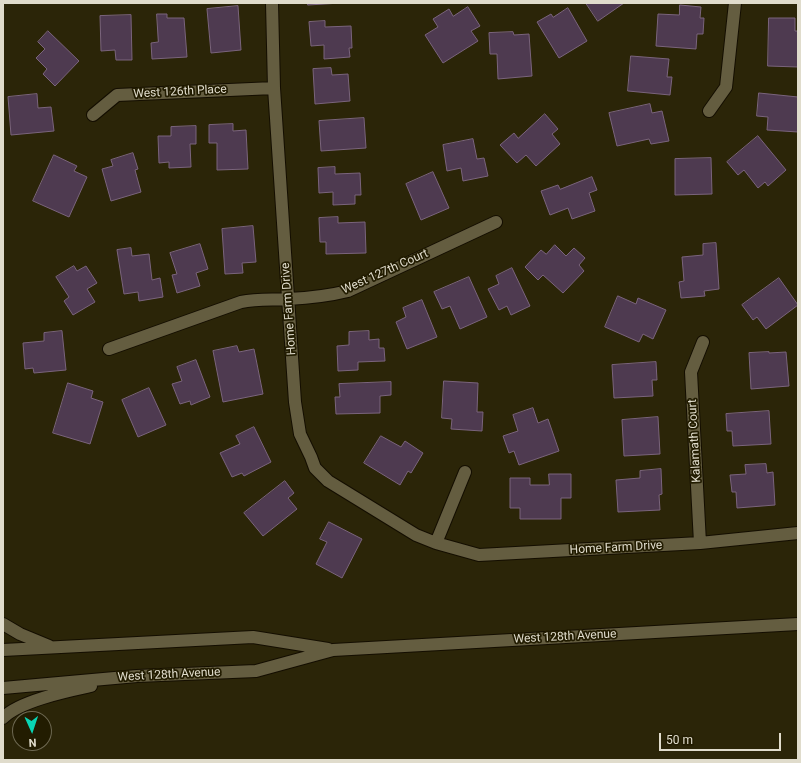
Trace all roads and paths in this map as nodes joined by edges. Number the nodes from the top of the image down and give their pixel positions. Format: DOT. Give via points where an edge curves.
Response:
graph roads {
  1 [pos="272,3"];
  2 [pos="735,3"];
  3 [pos="274,88"];
  4 [pos="709,111"];
  5 [pos="93,115"];
  6 [pos="496,222"];
  7 [pos="288,299"];
  8 [pos="703,342"];
  9 [pos="109,349"];
  10 [pos="465,472"];
  11 [pos="798,533"];
  12 [pos="436,543"];
  13 [pos="700,543"];
  14 [pos="3,624"];
  15 [pos="798,624"];
  16 [pos="54,647"];
  17 [pos="3,650"];
  18 [pos="333,650"];
  19 [pos="137,676"];
  20 [pos="3,688"];
  21 [pos="3,718"];
  1 -- 3 [label="street, Home Farm Drive"];
  2 -- 4 [label="street" via="726,87"];
  3 -- 5 [label="street, West 126th Place" via="117,95"];
  3 -- 7 [label="street, Home Farm Drive"];
  6 -- 7 [label="street, West 127th Court" via="348,291"];
  7 -- 9 [label="street, West 127th Court" via="256,299 241,302"];
  7 -- 12 [label="street, Home Farm Drive" via="297,419 300,434 316,468 328,481 416,535"];
  8 -- 13 [label="street, Kalamath Court" via="691,372"];
  10 -- 12 [label="street"];
  11 -- 13 [label="street, Home Farm Drive"];
  12 -- 13 [label="street, Home Farm Drive" via="479,556"];
  14 -- 16 [label="street" via="20,634"];
  15 -- 18 [label="street, West 128th Avenue"];
  16 -- 17 [label="street, West 128th Avenue"];
  16 -- 18 [label="street, West 128th Avenue" via="253,637"];
  18 -- 19 [label="street, West 128th Avenue" via="256,671"];
  19 -- 20 [label="street, West 128th Avenue"];
  19 -- 21 [label="street" via="26,704"];
}
